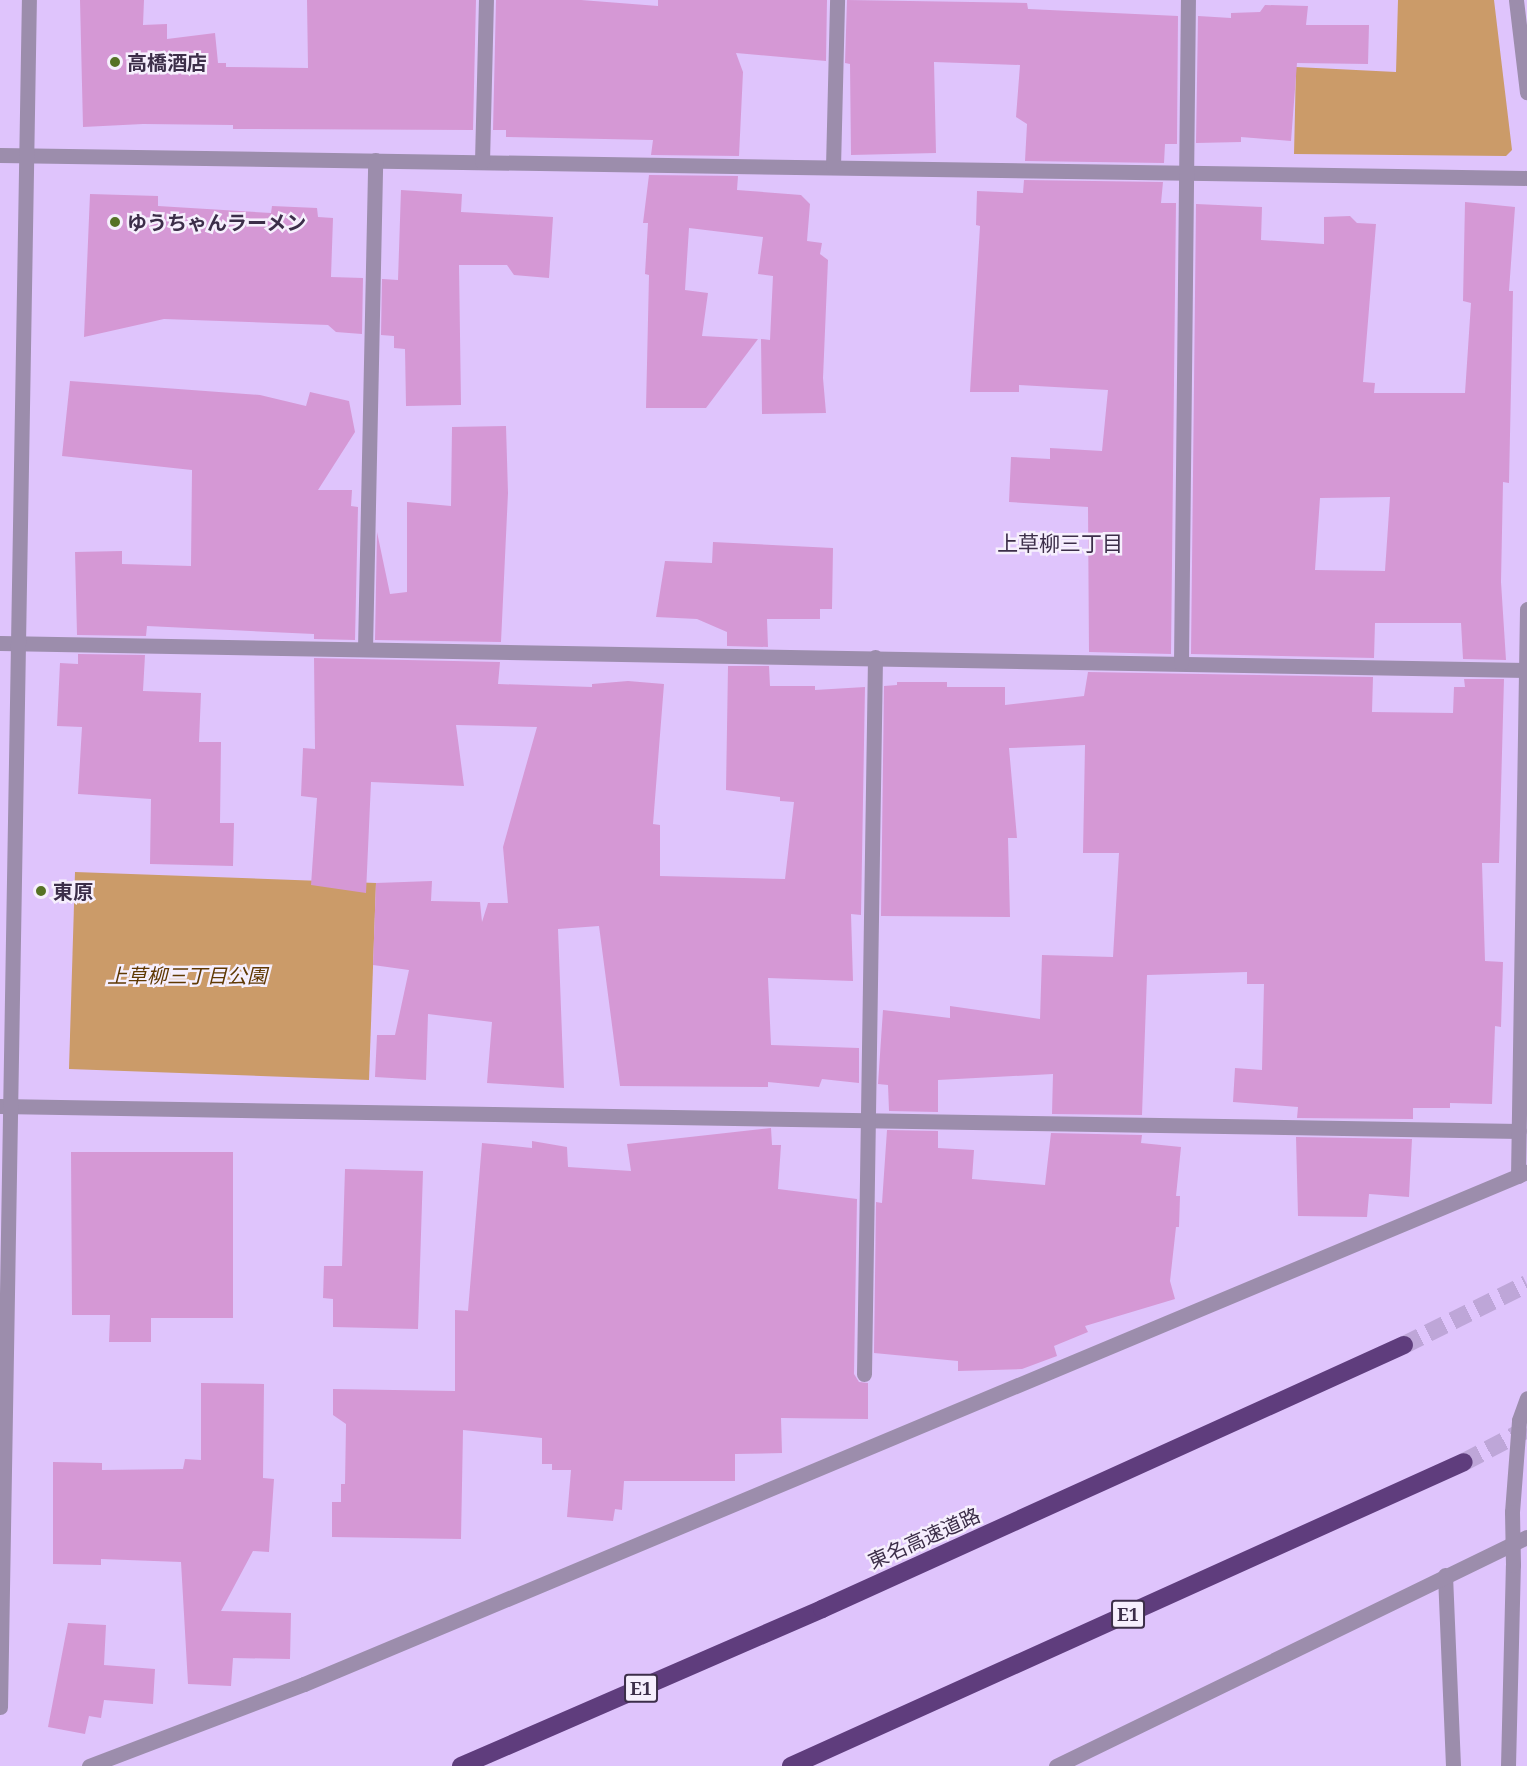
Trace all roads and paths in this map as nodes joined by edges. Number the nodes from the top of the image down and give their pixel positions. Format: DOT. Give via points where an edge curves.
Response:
graph roads {
  1 [pos="29,0"];
  2 [pos="486,0"];
  3 [pos="837,0"];
  4 [pos="1188,0"];
  5 [pos="1516,0"];
  6 [pos="1527,92"];
  7 [pos="0,155"];
  8 [pos="27,155"];
  9 [pos="375,160"];
  10 [pos="482,162"];
  11 [pos="833,167"];
  12 [pos="1185,173"];
  13 [pos="1527,178"];
  14 [pos="1527,609"];
  15 [pos="0,643"];
  16 [pos="20,643"];
  17 [pos="365,649"];
  18 [pos="875,657"];
  19 [pos="1181,663"];
  20 [pos="1526,669"];
  21 [pos="4,1106"];
  22 [pos="868,1120"];
  23 [pos="1519,1131"];
  24 [pos="1523,1174"];
  25 [pos="1404,1345"];
  26 [pos="864,1374"];
  27 [pos="1527,1398"];
  28 [pos="1464,1462"];
  29 [pos="1527,1537"];
  30 [pos="1445,1575"];
  31 [pos="1,1576"];
  32 [pos="0,1707"];
  33 [pos="89,1766"];
  34 [pos="461,1766"];
  35 [pos="791,1766"];
  36 [pos="1056,1766"];
  37 [pos="1453,1766"];
  38 [pos="1508,1766"];
  1 -- 8 [label="street"];
  2 -- 10 [label="street"];
  3 -- 11 [label="street"];
  4 -- 12 [label="street"];
  5 -- 6 [label="street"];
  7 -- 8 [label="street"];
  8 -- 9 [label="street"];
  8 -- 16 [label="street"];
  9 -- 10 [label="street"];
  9 -- 17 [label="street"];
  10 -- 11 [label="street"];
  11 -- 12 [label="street"];
  12 -- 13 [label="street"];
  12 -- 19 [label="street"];
  14 -- 20 [label="street"];
  15 -- 16 [label="street"];
  16 -- 17 [label="street"];
  16 -- 21 [label="street"];
  17 -- 18 [label="street"];
  18 -- 19 [label="street"];
  18 -- 22 [label="street"];
  19 -- 20 [label="street"];
  20 -- 23 [label="street"];
  21 -- 22 [label="street"];
  21 -- 31 [label="street"];
  22 -- 23 [label="street"];
  22 -- 26 [label="street"];
  23 -- 24 [label="street"];
  24 -- 33 [label="street" via="304,1684"];
  25 -- 34 [label="highway, 東名高速道路 / E1" via="822,1609"];
  27 -- 38 [label="street, bridge" via="1519,1420 1512,1512"];
  28 -- 35 [label="highway, E1"];
  29 -- 30 [label="street"];
  30 -- 36 [label="street"];
  30 -- 37 [label="street"];
  31 -- 32 [label="street"];
}
